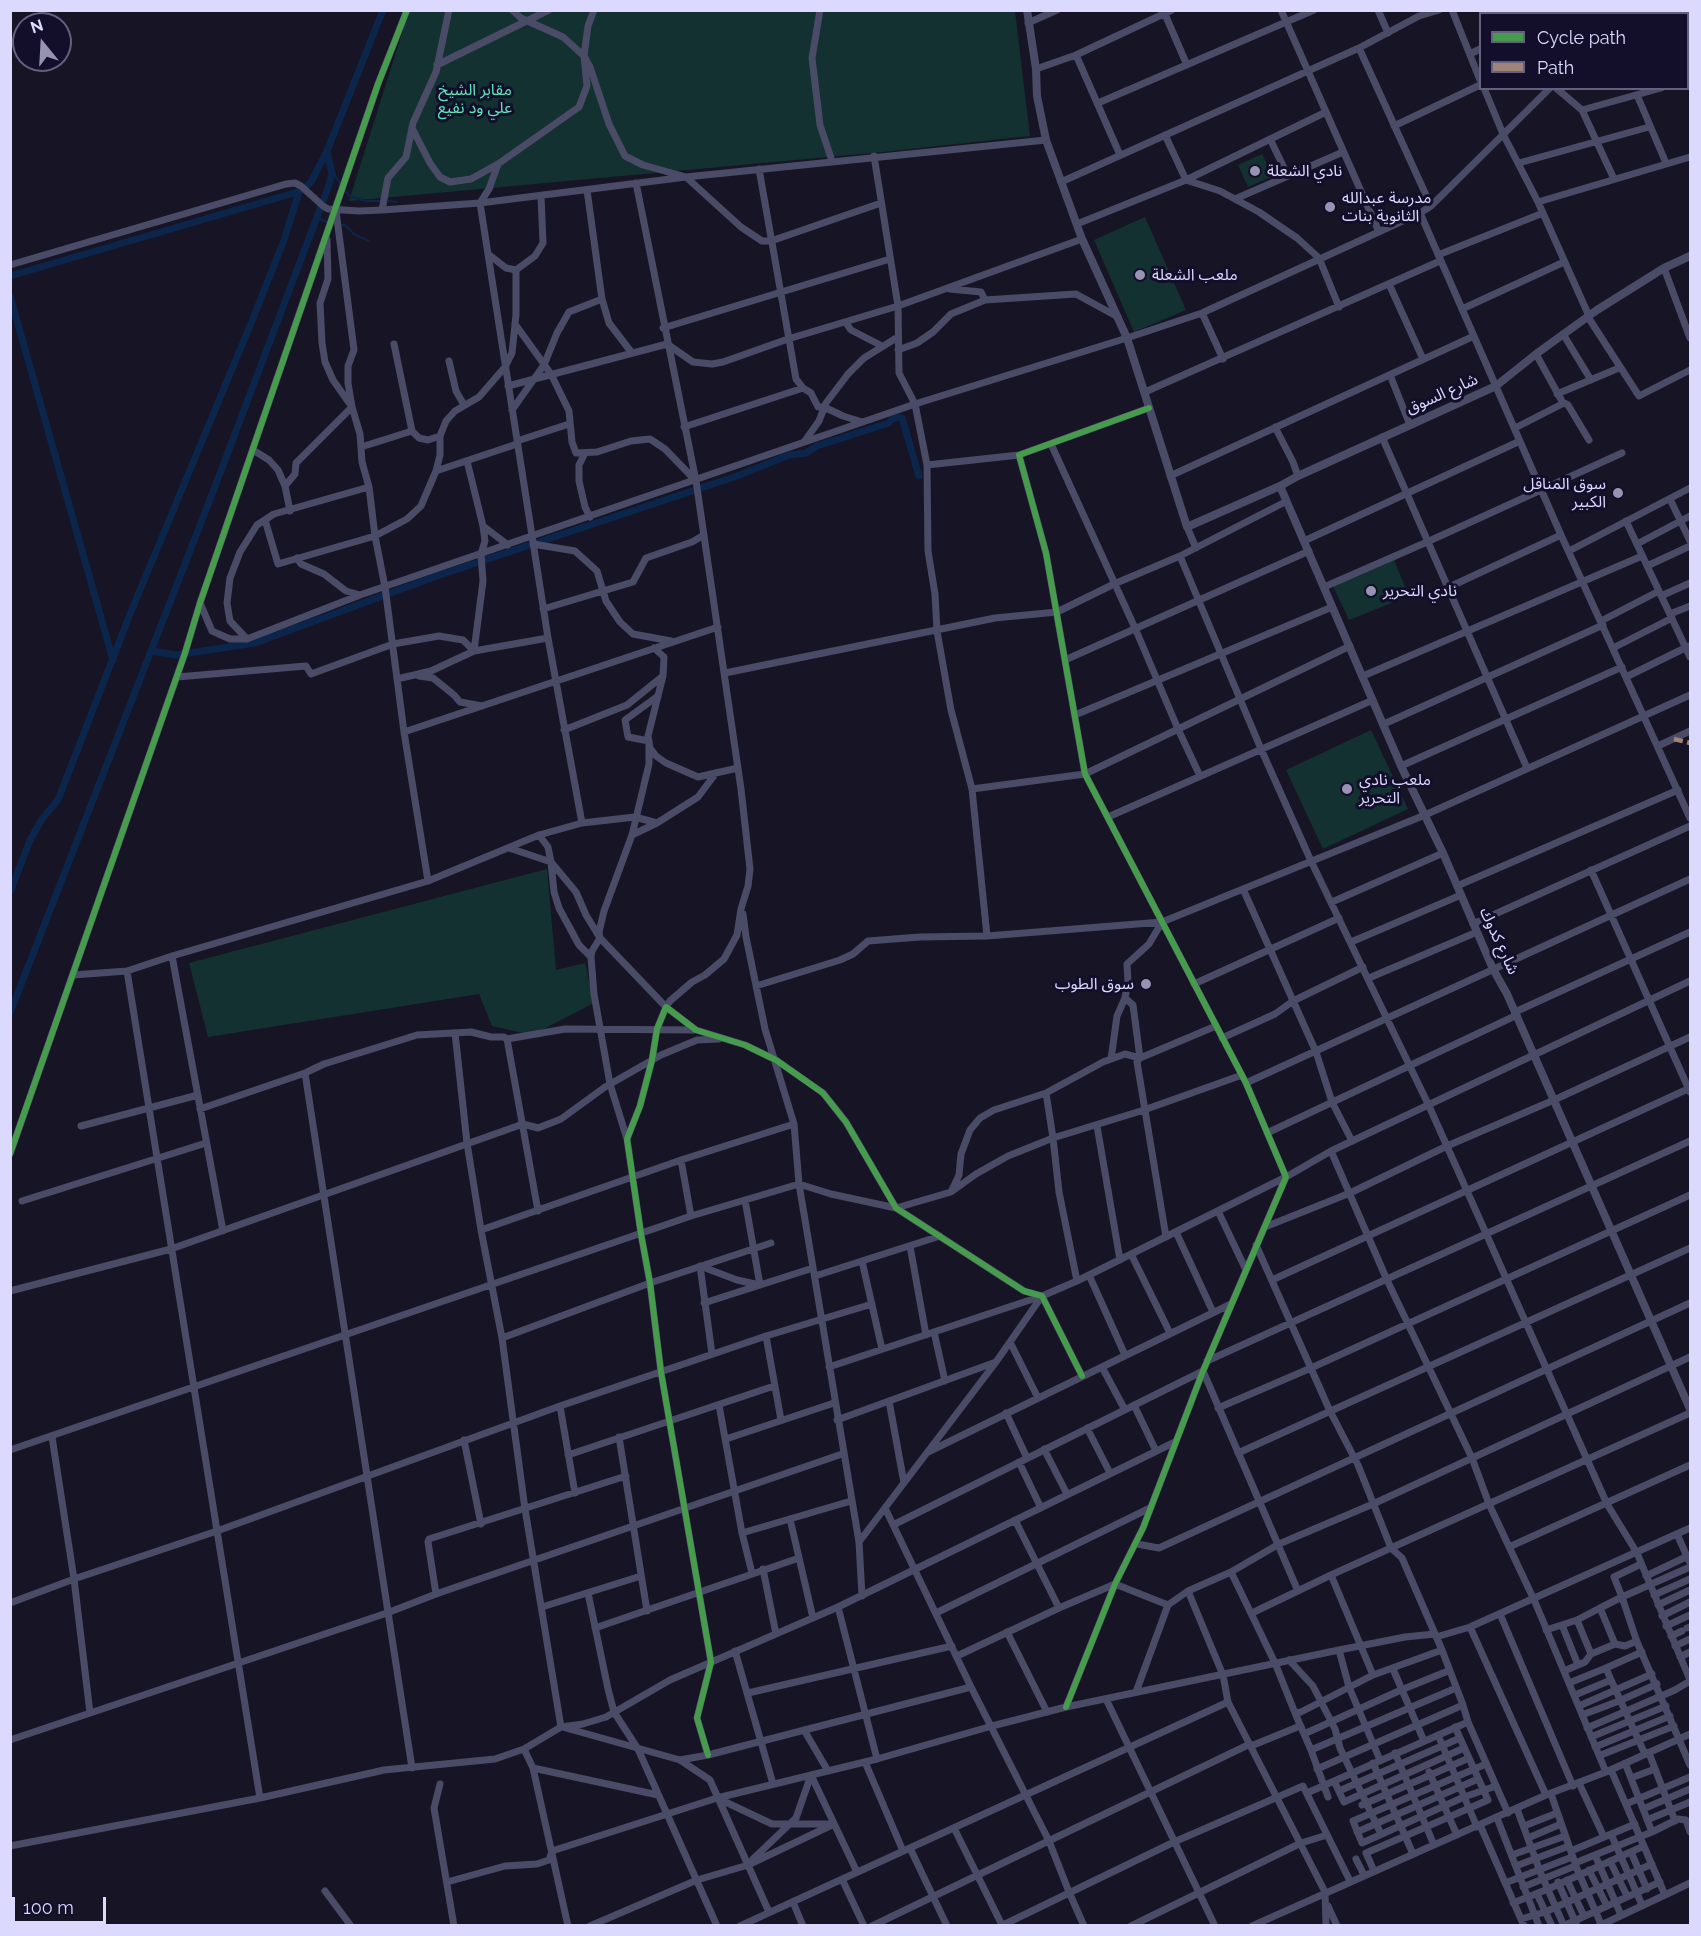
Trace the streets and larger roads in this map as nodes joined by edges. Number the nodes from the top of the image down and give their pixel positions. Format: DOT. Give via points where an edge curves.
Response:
graph roads {
  1 [pos="407,10"];
  2 [pos="449,10"];
  3 [pos="512,10"];
  4 [pos="549,10"];
  5 [pos="594,10"];
  6 [pos="820,10"];
  7 [pos="1027,10"];
  8 [pos="1057,10"];
  9 [pos="1281,10"];
  10 [pos="1314,10"];
  11 [pos="1378,10"];
  12 [pos="1439,10"];
  13 [pos="1452,10"];
  14 [pos="1167,12"];
  15 [pos="529,22"];
  16 [pos="1286,22"];
  17 [pos="1028,23"];
  18 [pos="1389,33"];
  19 [pos="1359,48"];
  20 [pos="1479,50"];
  21 [pos="1470,54"];
  22 [pos="1076,55"];
  23 [pos="584,56"];
  24 [pos="437,65"];
  25 [pos="1187,65"];
  26 [pos="1035,69"];
  27 [pos="1308,71"];
  28 [pos="1479,77"];
  29 [pos="1479,85"];
  30 [pos="1485,90"];
  31 [pos="1548,90"];
  32 [pos="1558,90"];
  33 [pos="1654,90"];
  34 [pos="1637,95"];
  35 [pos="1098,103"];
  36 [pos="1582,110"];
  37 [pos="1326,112"];
  38 [pos="1394,126"];
  39 [pos="1649,127"];
  40 [pos="412,128"];
  41 [pos="1503,134"];
  42 [pos="1165,135"];
  43 [pos="1270,139"];
  44 [pos="1046,140"];
  45 [pos="1595,141"];
  46 [pos="1343,152"];
  47 [pos="1120,155"];
  48 [pos="874,156"];
  49 [pos="1690,157"];
  50 [pos="832,161"];
  51 [pos="1520,163"];
  52 [pos="1666,163"];
  53 [pos="498,164"];
  54 [pos="759,169"];
  55 [pos="1288,176"];
  56 [pos="686,177"];
  57 [pos="1614,179"];
  58 [pos="1186,180"];
  59 [pos="1061,182"];
  60 [pos="636,183"];
  61 [pos="587,190"];
  62 [pos="541,196"];
  63 [pos="1235,199"];
  64 [pos="1538,202"];
  65 [pos="480,203"];
  66 [pos="881,203"];
  67 [pos="1431,206"];
  68 [pos="336,208"];
  69 [pos="382,210"];
  70 [pos="1420,213"];
  71 [pos="1543,213"];
  72 [pos="1077,224"];
  73 [pos="1379,232"];
  74 [pos="327,234"];
  75 [pos="1082,239"];
  76 [pos="771,241"];
  77 [pos="488,254"];
  78 [pos="1690,256"];
  79 [pos="1319,258"];
  80 [pos="1439,258"];
  81 [pos="890,259"];
  82 [pos="1564,262"];
  83 [pos="10,265"];
  84 [pos="1664,268"];
  85 [pos="516,270"];
  86 [pos="1389,284"];
  87 [pos="946,288"];
  88 [pos="780,292"];
  89 [pos="602,299"];
  90 [pos="985,300"];
  91 [pos="898,306"];
  92 [pos="1339,307"];
  93 [pos="1462,309"];
  94 [pos="1690,311"];
  95 [pos="1202,313"];
  96 [pos="1682,315"];
  97 [pos="1588,316"];
  98 [pos="1118,317"];
  99 [pos="846,323"];
  100 [pos="515,324"];
  101 [pos="663,328"];
  102 [pos="1563,334"];
  103 [pos="1474,336"];
  104 [pos="898,337"];
  105 [pos="1690,338"];
  106 [pos="788,339"];
  107 [pos="1127,339"];
  108 [pos="394,344"];
  109 [pos="667,344"];
  110 [pos="882,346"];
  111 [pos="898,350"];
  112 [pos="632,353"];
  113 [pos="1536,354"];
  114 [pos="1223,359"];
  115 [pos="1423,359"];
  116 [pos="449,361"];
  117 [pos="544,365"];
  118 [pos="505,367"];
  119 [pos="1619,368"];
  120 [pos="1690,370"];
  121 [pos="551,375"];
  122 [pos="1390,375"];
  123 [pos="534,379"];
  124 [pos="1591,380"];
  125 [pos="508,386"];
  126 [pos="1496,386"];
  127 [pos="802,388"];
  128 [pos="1144,392"];
  129 [pos="1557,394"];
  130 [pos="1563,403"];
  131 [pos="915,404"];
  132 [pos="464,405"];
  133 [pos="352,407"];
  134 [pos="824,407"];
  135 [pos="1149,408"];
  136 [pos="512,410"];
  137 [pos="862,422"];
  138 [pos="569,424"];
  139 [pos="1410,425"];
  140 [pos="684,427"];
  141 [pos="1275,427"];
  142 [pos="1515,428"];
  143 [pos="412,431"];
  144 [pos="440,436"];
  145 [pos="1382,438"];
  146 [pos="1589,440"];
  147 [pos="1520,441"];
  148 [pos="517,442"];
  149 [pos="803,443"];
  150 [pos="1051,444"];
  151 [pos="361,447"];
  152 [pos="253,450"];
  153 [pos="585,453"];
  154 [pos="1622,453"];
  155 [pos="1019,455"];
  156 [pos="467,461"];
  157 [pos="927,465"];
  158 [pos="436,471"];
  159 [pos="1170,476"];
  160 [pos="1298,476"];
  161 [pos="696,481"];
  162 [pos="285,486"];
  163 [pos="1280,486"];
  164 [pos="369,487"];
  165 [pos="1690,488"];
  166 [pos="1541,489"];
  167 [pos="1406,493"];
  168 [pos="1670,498"];
  169 [pos="1285,502"];
  170 [pos="290,510"];
  171 [pos="1690,516"];
  172 [pos="590,517"];
  173 [pos="265,520"];
  174 [pos="1626,521"];
  175 [pos="1681,521"];
  176 [pos="483,526"];
  177 [pos="1187,527"];
  178 [pos="704,535"];
  179 [pos="1561,535"];
  180 [pos="375,536"];
  181 [pos="533,540"];
  182 [pos="1304,541"];
  183 [pos="1427,542"];
  184 [pos="1637,544"];
  185 [pos="1690,544"];
  186 [pos="508,545"];
  187 [pos="1196,548"];
  188 [pos="1309,551"];
  189 [pos="1569,551"];
  190 [pos="481,554"];
  191 [pos="1180,555"];
  192 [pos="1642,556"];
  193 [pos="297,558"];
  194 [pos="1647,566"];
  195 [pos="1583,580"];
  196 [pos="1690,583"];
  197 [pos="1114,584"];
  198 [pos="385,587"];
  199 [pos="1324,587"];
  200 [pos="1447,588"];
  201 [pos="604,592"];
  202 [pos="1660,594"];
  203 [pos="360,595"];
  204 [pos="1199,600"];
  205 [pos="200,603"];
  206 [pos="1690,606"];
  207 [pos="1332,607"];
  208 [pos="543,609"];
  209 [pos="1057,612"];
  210 [pos="1671,616"];
  211 [pos="1602,623"];
  212 [pos="718,627"];
  213 [pos="1135,628"];
  214 [pos="1467,630"];
  215 [pos="937,631"];
  216 [pos="548,638"];
  217 [pos="247,639"];
  218 [pos="673,642"];
  219 [pos="393,644"];
  220 [pos="1350,646"];
  221 [pos="1688,646"];
  222 [pos="654,648"];
  223 [pos="1613,648"];
  224 [pos="474,651"];
  225 [pos="1222,653"];
  226 [pos="1690,657"];
  227 [pos="1065,660"];
  228 [pos="1622,667"];
  229 [pos="725,673"];
  230 [pos="413,675"];
  231 [pos="177,676"];
  232 [pos="663,676"];
  233 [pos="1363,676"];
  234 [pos="1626,677"];
  235 [pos="1488,678"];
  236 [pos="397,679"];
  237 [pos="1156,680"];
  238 [pos="557,681"];
  239 [pos="1690,695"];
  240 [pos="658,696"];
  241 [pos="1241,699"];
  242 [pos="1373,700"];
  243 [pos="482,706"];
  244 [pos="1075,715"];
  245 [pos="1644,716"];
  246 [pos="1505,718"];
  247 [pos="1384,724"];
  248 [pos="1178,729"];
  249 [pos="564,730"];
  250 [pos="1690,731"];
  251 [pos="404,732"];
  252 [pos="649,741"];
  253 [pos="1658,746"];
  254 [pos="1261,749"];
  255 [pos="1401,766"];
  256 [pos="738,768"];
  257 [pos="1527,768"];
  258 [pos="716,773"];
  259 [pos="1085,774"];
  260 [pos="1200,776"];
  261 [pos="972,789"];
  262 [pos="1679,793"];
  263 [pos="1690,793"];
  264 [pos="1425,815"];
  265 [pos="635,817"];
  266 [pos="1108,817"];
  267 [pos="1690,818"];
  268 [pos="657,822"];
  269 [pos="582,823"];
  270 [pos="1690,826"];
  271 [pos="632,835"];
  272 [pos="539,836"];
  273 [pos="509,848"];
  274 [pos="1443,853"];
  275 [pos="1311,861"];
  276 [pos="551,862"];
  277 [pos="1591,870"];
  278 [pos="1690,879"];
  279 [pos="428,881"];
  280 [pos="1243,889"];
  281 [pos="1459,890"];
  282 [pos="744,901"];
  283 [pos="1332,902"];
  284 [pos="1610,916"];
  285 [pos="1339,918"];
  286 [pos="1162,922"];
  287 [pos="1475,928"];
  288 [pos="1690,932"];
  289 [pos="987,936"];
  290 [pos="600,938"];
  291 [pos="1351,942"];
  292 [pos="1270,950"];
  293 [pos="172,956"];
  294 [pos="591,957"];
  295 [pos="1629,959"];
  296 [pos="1363,967"];
  297 [pos="1493,969"];
  298 [pos="127,971"];
  299 [pos="73,975"];
  300 [pos="1369,978"];
  301 [pos="1690,981"];
  302 [pos="1194,984"];
  303 [pos="756,986"];
  304 [pos="1125,998"];
  305 [pos="1293,1001"];
  306 [pos="1648,1001"];
  307 [pos="666,1007"];
  308 [pos="1516,1014"];
  309 [pos="1388,1017"];
  310 [pos="1216,1026"];
  311 [pos="600,1028"];
  312 [pos="657,1029"];
  313 [pos="696,1030"];
  314 [pos="455,1033"];
  315 [pos="1690,1037"];
  316 [pos="1222,1038"];
  317 [pos="507,1039"];
  318 [pos="726,1039"];
  319 [pos="1670,1047"];
  320 [pos="1316,1052"];
  321 [pos="1533,1054"];
  322 [pos="1140,1058"];
  323 [pos="1111,1059"];
  324 [pos="652,1060"];
  325 [pos="776,1060"];
  326 [pos="1410,1065"];
  327 [pos="305,1073"];
  328 [pos="1242,1075"];
  329 [pos="1246,1083"];
  330 [pos="610,1084"];
  331 [pos="1690,1090"];
  332 [pos="1046,1093"];
  333 [pos="198,1095"];
  334 [pos="1554,1100"];
  335 [pos="1332,1101"];
  336 [pos="1429,1106"];
  337 [pos="200,1108"];
  338 [pos="149,1109"];
  339 [pos="1144,1110"];
  340 [pos="523,1124"];
  341 [pos="794,1124"];
  342 [pos="81,1126"];
  343 [pos="1097,1126"];
  344 [pos="1267,1133"];
  345 [pos="1053,1138"];
  346 [pos="627,1139"];
  347 [pos="1352,1141"];
  348 [pos="1690,1141"];
  349 [pos="1572,1142"];
  350 [pos="206,1143"];
  351 [pos="467,1143"];
  352 [pos="1447,1146"];
  353 [pos="1331,1151"];
  354 [pos="10,1154"];
  355 [pos="157,1157"];
  356 [pos="681,1160"];
  357 [pos="1286,1177"];
  358 [pos="632,1178"];
  359 [pos="799,1184"];
  360 [pos="1591,1185"];
  361 [pos="951,1192"];
  362 [pos="1467,1192"];
  363 [pos="1350,1193"];
  364 [pos="324,1194"];
  365 [pos="1690,1195"];
  366 [pos="745,1200"];
  367 [pos="22,1201"];
  368 [pos="896,1208"];
  369 [pos="538,1211"];
  370 [pos="1218,1211"];
  371 [pos="691,1216"];
  372 [pos="1264,1227"];
  373 [pos="481,1230"];
  374 [pos="223,1231"];
  375 [pos="1176,1232"];
  376 [pos="1611,1232"];
  377 [pos="1487,1233"];
  378 [pos="641,1234"];
  379 [pos="939,1236"];
  380 [pos="1369,1236"];
  381 [pos="1166,1237"];
  382 [pos="771,1243"];
  383 [pos="1256,1245"];
  384 [pos="910,1246"];
  385 [pos="754,1248"];
  386 [pos="1690,1248"];
  387 [pos="171,1249"];
  388 [pos="1131,1254"];
  389 [pos="1120,1260"];
  390 [pos="862,1261"];
  391 [pos="700,1266"];
  392 [pos="813,1268"];
  393 [pos="1246,1270"];
  394 [pos="1089,1275"];
  395 [pos="1631,1275"];
  396 [pos="815,1276"];
  397 [pos="1506,1279"];
  398 [pos="1272,1280"];
  399 [pos="1388,1280"];
  400 [pos="1077,1281"];
  401 [pos="650,1282"];
  402 [pos="492,1285"];
  403 [pos="760,1285"];
  404 [pos="10,1291"];
  405 [pos="1042,1296"];
  406 [pos="704,1303"];
  407 [pos="1690,1303"];
  408 [pos="872,1304"];
  409 [pos="1231,1304"];
  410 [pos="1213,1312"];
  411 [pos="822,1318"];
  412 [pos="1651,1321"];
  413 [pos="1408,1323"];
  414 [pos="1291,1324"];
  415 [pos="1526,1324"];
  416 [pos="934,1332"];
  417 [pos="1170,1333"];
  418 [pos="345,1335"];
  419 [pos="926,1335"];
  420 [pos="766,1336"];
  421 [pos="502,1338"];
  422 [pos="1010,1342"];
  423 [pos="882,1349"];
  424 [pos="712,1354"];
  425 [pos="1125,1355"];
  426 [pos="1690,1357"];
  427 [pos="1207,1361"];
  428 [pos="996,1362"];
  429 [pos="1672,1366"];
  430 [pos="829,1367"];
  431 [pos="1102,1367"];
  432 [pos="1311,1368"];
  433 [pos="1430,1368"];
  434 [pos="1546,1370"];
  435 [pos="1203,1371"];
  436 [pos="661,1372"];
  437 [pos="1082,1376"];
  438 [pos="945,1381"];
  439 [pos="774,1386"];
  440 [pos="194,1389"];
  441 [pos="1038,1398"];
  442 [pos="889,1401"];
  443 [pos="834,1403"];
  444 [pos="719,1405"];
  445 [pos="1134,1405"];
  446 [pos="560,1406"];
  447 [pos="1218,1408"];
  448 [pos="1690,1409"];
  449 [pos="1125,1410"];
  450 [pos="1330,1411"];
  451 [pos="1006,1413"];
  452 [pos="1690,1413"];
  453 [pos="1452,1414"];
  454 [pos="1566,1414"];
  455 [pos="781,1420"];
  456 [pos="837,1420"];
  457 [pos="669,1421"];
  458 [pos="513,1423"];
  459 [pos="1087,1428"];
  460 [pos="52,1437"];
  461 [pos="620,1437"];
  462 [pos="726,1439"];
  463 [pos="464,1440"];
  464 [pos="1175,1442"];
  465 [pos="1044,1449"];
  466 [pos="10,1450"];
  467 [pos="1156,1451"];
  468 [pos="928,1452"];
  469 [pos="1238,1452"];
  470 [pos="842,1454"];
  471 [pos="568,1455"];
  472 [pos="1027,1458"];
  473 [pos="1354,1458"];
  474 [pos="1472,1458"];
  475 [pos="1586,1460"];
  476 [pos="1019,1462"];
  477 [pos="1690,1465"];
  478 [pos="1110,1473"];
  479 [pos="366,1476"];
  480 [pos="626,1476"];
  481 [pos="904,1483"];
  482 [pos="734,1490"];
  483 [pos="575,1493"];
  484 [pos="1068,1494"];
  485 [pos="852,1501"];
  486 [pos="1259,1502"];
  487 [pos="1373,1504"];
  488 [pos="1489,1504"];
  489 [pos="1606,1504"];
  490 [pos="685,1508"];
  491 [pos="885,1508"];
  492 [pos="1041,1508"];
  493 [pos="1150,1508"];
  494 [pos="525,1509"];
  495 [pos="790,1519"];
  496 [pos="1015,1520"];
  497 [pos="481,1524"];
  498 [pos="894,1525"];
  499 [pos="633,1526"];
  500 [pos="1690,1528"];
  501 [pos="217,1531"];
  502 [pos="742,1533"];
  503 [pos="1677,1534"];
  504 [pos="859,1542"];
  505 [pos="1137,1544"];
  506 [pos="1279,1544"];
  507 [pos="1391,1548"];
  508 [pos="1509,1548"];
  509 [pos="1637,1553"];
  510 [pos="799,1558"];
  511 [pos="534,1561"];
  512 [pos="1690,1562"];
  513 [pos="1641,1564"];
  514 [pos="1037,1565"];
  515 [pos="763,1569"];
  516 [pos="915,1570"];
  517 [pos="1231,1572"];
  518 [pos="752,1573"];
  519 [pos="1331,1575"];
  520 [pos="641,1576"];
  521 [pos="1646,1576"];
  522 [pos="74,1579"];
  523 [pos="1690,1579"];
  524 [pos="1115,1584"];
  525 [pos="1650,1586"];
  526 [pos="1690,1590"];
  527 [pos="1298,1591"];
  528 [pos="699,1592"];
  529 [pos="1188,1592"];
  530 [pos="588,1593"];
  531 [pos="436,1594"];
  532 [pos="1654,1595"];
  533 [pos="862,1596"];
  534 [pos="1622,1597"];
  535 [pos="1534,1600"];
  536 [pos="1690,1602"];
  537 [pos="10,1603"];
  538 [pos="1168,1605"];
  539 [pos="1658,1605"];
  540 [pos="542,1607"];
  541 [pos="838,1607"];
  542 [pos="1059,1608"];
  543 [pos="1600,1608"];
  544 [pos="646,1611"];
  545 [pos="387,1613"];
  546 [pos="936,1613"];
  547 [pos="1252,1613"];
  548 [pos="1500,1614"];
  549 [pos="1690,1615"];
  550 [pos="1662,1616"];
  551 [pos="813,1618"];
  552 [pos="1577,1620"];
  553 [pos="1562,1625"];
  554 [pos="1666,1626"];
  555 [pos="1470,1627"];
  556 [pos="595,1628"];
  557 [pos="1687,1629"];
  558 [pos="1546,1630"];
  559 [pos="1007,1632"];
  560 [pos="776,1634"];
  561 [pos="1435,1636"];
  562 [pos="1671,1636"];
  563 [pos="1690,1639"];
  564 [pos="1637,1641"];
  565 [pos="1615,1644"];
  566 [pos="952,1646"];
  567 [pos="1361,1646"];
  568 [pos="1675,1646"];
  569 [pos="1339,1650"];
  570 [pos="1442,1650"];
  571 [pos="735,1651"];
  572 [pos="1642,1652"];
  573 [pos="1690,1653"];
  574 [pos="1591,1654"];
  575 [pos="957,1656"];
  576 [pos="1680,1657"];
  577 [pos="1289,1660"];
  578 [pos="711,1662"];
  579 [pos="238,1663"];
  580 [pos="1275,1663"];
  581 [pos="1578,1665"];
  582 [pos="1687,1665"];
  583 [pos="854,1668"];
  584 [pos="1606,1668"];
  585 [pos="1393,1669"];
  586 [pos="1449,1671"];
  587 [pos="1564,1671"];
  588 [pos="1652,1674"];
  589 [pos="1223,1675"];
  590 [pos="1372,1675"];
  591 [pos="1690,1679"];
  592 [pos="1611,1680"];
  593 [pos="1569,1683"];
  594 [pos="1657,1684"];
  595 [pos="971,1687"];
  596 [pos="1349,1687"];
  597 [pos="1456,1688"];
  598 [pos="1401,1690"];
  599 [pos="1616,1690"];
  600 [pos="1136,1692"];
  601 [pos="748,1693"];
  602 [pos="1575,1695"];
  603 [pos="1661,1696"];
  604 [pos="1106,1698"];
  605 [pos="1620,1701"];
  606 [pos="1228,1702"];
  607 [pos="1320,1702"];
  608 [pos="1463,1705"];
  609 [pos="1579,1706"];
  610 [pos="1666,1706"];
  611 [pos="1066,1707"];
  612 [pos="1409,1707"];
  613 [pos="1359,1709"];
  614 [pos="1625,1711"];
  615 [pos="614,1712"];
  616 [pos="1047,1712"];
  617 [pos="90,1713"];
  618 [pos="1295,1713"];
  619 [pos="866,1714"];
  620 [pos="1582,1715"];
  621 [pos="1670,1716"];
  622 [pos="1630,1721"];
  623 [pos="1331,1722"];
  624 [pos="1468,1722"];
  625 [pos="1417,1724"];
  626 [pos="992,1726"];
  627 [pos="1300,1726"];
  628 [pos="1366,1726"];
  629 [pos="1674,1726"];
  630 [pos="561,1727"];
  631 [pos="1455,1727"];
  632 [pos="1587,1728"];
  633 [pos="804,1730"];
  634 [pos="1634,1731"];
  635 [pos="1304,1734"];
  636 [pos="1690,1734"];
  637 [pos="1437,1735"];
  638 [pos="1591,1737"];
  639 [pos="1460,1738"];
  640 [pos="1337,1739"];
  641 [pos="1679,1739"];
  642 [pos="10,1740"];
  643 [pos="1639,1740"];
  644 [pos="760,1741"];
  645 [pos="1420,1742"];
  646 [pos="1373,1744"];
  647 [pos="1250,1745"];
  648 [pos="1442,1746"];
  649 [pos="1595,1747"];
  650 [pos="1129,1748"];
  651 [pos="1464,1748"];
  652 [pos="524,1749"];
  653 [pos="638,1749"];
  654 [pos="1311,1750"];
  655 [pos="1649,1753"];
  656 [pos="1395,1754"];
  657 [pos="708,1755"];
  658 [pos="1422,1755"];
  659 [pos="1601,1755"];
  660 [pos="1447,1756"];
  661 [pos="1344,1757"];
  662 [pos="1469,1758"];
  663 [pos="877,1759"];
  664 [pos="680,1760"];
  665 [pos="865,1762"];
  666 [pos="1377,1762"];
  667 [pos="1625,1763"];
  668 [pos="1400,1764"];
  669 [pos="1486,1764"];
  670 [pos="1426,1765"];
  671 [pos="1690,1765"];
  672 [pos="1451,1767"];
  673 [pos="412,1768"];
  674 [pos="533,1768"];
  675 [pos="1317,1769"];
  676 [pos="1474,1769"];
  677 [pos="1655,1769"];
  678 [pos="828,1771"];
  679 [pos="1608,1771"];
  680 [pos="1352,1773"];
  681 [pos="1378,1774"];
  682 [pos="811,1775"];
  683 [pos="1404,1775"];
  684 [pos="1430,1775"];
  685 [pos="1455,1777"];
  686 [pos="1690,1777"];
  687 [pos="1631,1778"];
  688 [pos="1478,1779"];
  689 [pos="1334,1781"];
  690 [pos="440,1784"];
  691 [pos="773,1784"];
  692 [pos="1357,1784"];
  693 [pos="1576,1784"];
  694 [pos="1383,1785"];
  695 [pos="1408,1785"];
  696 [pos="1435,1785"];
  697 [pos="1324,1786"];
  698 [pos="1496,1786"];
  699 [pos="1460,1788"];
  700 [pos="1663,1789"];
  701 [pos="1690,1789"];
  702 [pos="1483,1790"];
  703 [pos="1339,1791"];
  704 [pos="1150,1792"];
  705 [pos="1307,1793"];
  706 [pos="1362,1794"];
  707 [pos="1387,1794"];
  708 [pos="1549,1794"];
  709 [pos="658,1795"];
  710 [pos="1026,1795"];
  711 [pos="1413,1795"];
  712 [pos="1440,1796"];
  713 [pos="1277,1797"];
  714 [pos="1328,1797"];
  715 [pos="1464,1797"];
  716 [pos="260,1798"];
  717 [pos="717,1798"];
  718 [pos="1667,1799"];
  719 [pos="1639,1800"];
  720 [pos="1690,1802"];
  721 [pos="1364,1804"];
  722 [pos="1626,1804"];
  723 [pos="1391,1805"];
  724 [pos="1417,1806"];
  725 [pos="1444,1806"];
  726 [pos="1469,1809"];
  727 [pos="1517,1809"];
  728 [pos="1643,1809"];
  729 [pos="1671,1810"];
  730 [pos="1557,1812"];
  731 [pos="1508,1813"];
  732 [pos="1690,1813"];
  733 [pos="668,1814"];
  734 [pos="1370,1814"];
  735 [pos="1396,1815"];
  736 [pos="1422,1816"];
  737 [pos="1449,1817"];
  738 [pos="1497,1818"];
  739 [pos="1647,1820"];
  740 [pos="1676,1820"];
  741 [pos="789,1824"];
  742 [pos="834,1824"];
  743 [pos="1375,1824"];
  744 [pos="1561,1824"];
  745 [pos="1635,1824"];
  746 [pos="1400,1825"];
  747 [pos="1479,1826"];
  748 [pos="1524,1826"];
  749 [pos="1427,1827"];
  750 [pos="954,1828"];
  751 [pos="1690,1829"];
  752 [pos="1357,1832"];
  753 [pos="1652,1832"];
  754 [pos="1381,1834"];
  755 [pos="1327,1835"];
  756 [pos="1457,1835"];
  757 [pos="1405,1836"];
  758 [pos="1565,1836"];
  759 [pos="1607,1836"];
  760 [pos="1640,1836"];
  761 [pos="1528,1838"];
  762 [pos="1050,1841"];
  763 [pos="1174,1842"];
  764 [pos="1301,1843"];
  765 [pos="1434,1845"];
  766 [pos="10,1846"];
  767 [pos="1616,1846"];
  768 [pos="1644,1846"];
  769 [pos="1532,1849"];
  770 [pos="906,1850"];
  771 [pos="552,1851"];
  772 [pos="1631,1852"];
  773 [pos="1413,1854"];
  774 [pos="1595,1854"];
  775 [pos="1512,1856"];
  776 [pos="1620,1856"];
  777 [pos="1572,1857"];
  778 [pos="1356,1859"];
  779 [pos="1536,1859"];
  780 [pos="1610,1861"];
  781 [pos="1652,1864"];
  782 [pos="748,1865"];
  783 [pos="1516,1866"];
  784 [pos="1599,1866"];
  785 [pos="1540,1869"];
  786 [pos="1589,1870"];
  787 [pos="1640,1870"];
  788 [pos="1374,1871"];
  789 [pos="857,1872"];
  790 [pos="977,1875"];
  791 [pos="1364,1875"];
  792 [pos="1555,1875"];
  793 [pos="1579,1875"];
  794 [pos="1629,1875"];
  795 [pos="1520,1877"];
  796 [pos="842,1879"];
  797 [pos="1618,1879"];
  798 [pos="697,1880"];
  799 [pos="1544,1880"];
  800 [pos="1568,1880"];
  801 [pos="1350,1881"];
  802 [pos="447,1882"];
  803 [pos="1660,1882"];
  804 [pos="1504,1883"];
  805 [pos="1690,1883"];
  806 [pos="1559,1884"];
  807 [pos="1608,1884"];
  808 [pos="1523,1887"];
  809 [pos="1598,1888"];
  810 [pos="1548,1889"];
  811 [pos="1647,1889"];
  812 [pos="325,1891"];
  813 [pos="1069,1892"];
  814 [pos="1325,1892"];
  815 [pos="1198,1893"];
  816 [pos="1636,1893"];
  817 [pos="1537,1894"];
  818 [pos="1587,1894"];
  819 [pos="1665,1894"];
  820 [pos="933,1896"];
  821 [pos="1627,1896"];
  822 [pos="1527,1897"];
  823 [pos="1576,1898"];
  824 [pos="1616,1901"];
  825 [pos="793,1902"];
  826 [pos="1326,1902"];
  827 [pos="1567,1902"];
  828 [pos="1513,1903"];
  829 [pos="1642,1905"];
  830 [pos="1607,1906"];
  831 [pos="1556,1907"];
  832 [pos="1595,1911"];
  833 [pos="769,1912"];
  834 [pos="1545,1912"];
  835 [pos="1535,1915"];
  836 [pos="1621,1915"];
  837 [pos="1584,1916"];
  838 [pos="1523,1922"];
  839 [pos="1576,1923"];
  840 [pos="1002,1925"];
  841 [pos="1538,1925"];
  842 [pos="1564,1925"];
  843 [pos="1600,1925"];
  844 [pos="351,1926"];
  845 [pos="454,1926"];
  846 [pos="568,1926"];
  847 [pos="590,1926"];
  848 [pos="717,1926"];
  849 [pos="740,1926"];
  850 [pos="803,1926"];
  851 [pos="864,1926"];
  852 [pos="872,1926"];
  853 [pos="947,1926"];
  854 [pos="1084,1926"];
  855 [pos="1131,1926"];
  856 [pos="1215,1926"];
  857 [pos="1252,1926"];
  858 [pos="1326,1926"];
  859 [pos="1337,1926"];
  860 [pos="1552,1926"];
  1 -- 68 [label="street"];
  2 -- 24 [label="street"];
  3 -- 15 [label="street"];
  4 -- 15 [label="street"];
  5 -- 23 [label="street"];
  6 -- 50 [label="street" via="812,58 820,125"];
  7 -- 17 [label="street"];
  8 -- 17 [label="street"];
  9 -- 16 [label="street"];
  10 -- 16 [label="street"];
  11 -- 18 [label="street"];
  12 -- 18 [label="street"];
  13 -- 21 [label="street"];
  14 -- 22 [label="street"];
  14 -- 25 [label="street"];
  15 -- 23 [label="street" via="563,38"];
  15 -- 24 [label="street"];
  16 -- 25 [label="street"];
  16 -- 27 [label="street"];
  17 -- 26 [label="street"];
  18 -- 19 [label="street"];
  19 -- 27 [label="street"];
  19 -- 38 [label="street"];
  20 -- 21 [label="street"];
  21 -- 28 [label="street"];
  22 -- 26 [label="street"];
  22 -- 35 [label="street"];
  23 -- 53 [label="street" via="587,86 579,107"];
  23 -- 56 [label="street" via="625,156"];
  24 -- 40 [label="street"];
  25 -- 35 [label="street"];
  26 -- 44 [label="street"];
  27 -- 37 [label="street"];
  27 -- 42 [label="street"];
  29 -- 38 [label="street"];
  30 -- 41 [label="street"];
  31 -- 41 [label="street"];
  32 -- 36 [label="street"];
  33 -- 34 [label="street"];
  34 -- 36 [label="street"];
  34 -- 39 [label="street"];
  35 -- 47 [label="street"];
  36 -- 45 [label="street"];
  37 -- 43 [label="street"];
  37 -- 46 [label="street"];
  38 -- 67 [label="street"];
  39 -- 45 [label="street"];
  39 -- 52 [label="street"];
  40 -- 53 [label="street" via="430,163 440,177 450,182 471,179"];
  40 -- 69 [label="street" via="406,157 388,178"];
  41 -- 51 [label="street"];
  41 -- 67 [label="street"];
  42 -- 47 [label="street"];
  42 -- 58 [label="street"];
  43 -- 55 [label="street"];
  43 -- 58 [label="street"];
  44 -- 48 [label="street"];
  44 -- 59 [label="street"];
  45 -- 51 [label="street"];
  45 -- 57 [label="street"];
  46 -- 55 [label="street"];
  46 -- 73 [label="street"];
  47 -- 59 [label="street"];
  48 -- 50 [label="street"];
  48 -- 66 [label="street"];
  49 -- 52 [label="street"];
  50 -- 54 [label="street"];
  51 -- 64 [label="street"];
  52 -- 57 [label="street"];
  53 -- 65 [label="street"];
  54 -- 56 [label="street"];
  54 -- 76 [label="street"];
  55 -- 63 [label="street"];
  56 -- 60 [label="street"];
  56 -- 76 [label="street" via="741,227 762,241"];
  57 -- 64 [label="street"];
  58 -- 63 [label="street"];
  58 -- 72 [label="street"];
  59 -- 72 [label="street"];
  60 -- 61 [label="street"];
  60 -- 101 [label="street"];
  61 -- 62 [label="street"];
  61 -- 89 [label="street"];
  62 -- 65 [label="street"];
  62 -- 85 [label="street" via="543,243 535,256"];
  63 -- 79 [label="street" via="1297,238"];
  64 -- 71 [label="street"];
  65 -- 69 [label="street"];
  65 -- 77 [label="street"];
  66 -- 76 [label="street"];
  66 -- 81 [label="street"];
  67 -- 70 [label="street"];
  68 -- 69 [label="street"];
  68 -- 74 [label="street"];
  68 -- 83 [label="street" via="322,206 295,183 286,184"];
  68 -- 133 [label="street" via="354,350 348,366"];
  70 -- 73 [label="street"];
  70 -- 80 [label="street"];
  71 -- 80 [label="street"];
  71 -- 82 [label="street"];
  72 -- 75 [label="street"];
  73 -- 79 [label="street"];
  74 -- 133 [label="street" via="328,279 320,303 322,344 333,380"];
  74 -- 152 [label="street"];
  75 -- 87 [label="street"];
  75 -- 98 [label="street"];
  76 -- 88 [label="street"];
  77 -- 85 [label="street" via="506,268"];
  77 -- 118 [label="street"];
  78 -- 84 [label="street, شارع السوق"];
  79 -- 92 [label="street"];
  79 -- 95 [label="street"];
  80 -- 86 [label="street"];
  80 -- 93 [label="street"];
  81 -- 88 [label="street"];
  81 -- 91 [label="street"];
  82 -- 93 [label="street"];
  82 -- 97 [label="street"];
  84 -- 96 [label="street"];
  84 -- 97 [label="street, شارع السوق"];
  85 -- 100 [label="street"];
  86 -- 92 [label="street"];
  86 -- 115 [label="street"];
  87 -- 90 [label="street" via="981,292"];
  87 -- 91 [label="street"];
  88 -- 101 [label="street"];
  88 -- 106 [label="street"];
  89 -- 112 [label="street" via="609,323"];
  89 -- 117 [label="street" via="569,312"];
  90 -- 98 [label="street" via="1076,294"];
  90 -- 111 [label="street" via="951,314 917,343"];
  91 -- 99 [label="street"];
  91 -- 104 [label="street"];
  92 -- 114 [label="street"];
  93 -- 103 [label="street"];
  94 -- 96 [label="street"];
  95 -- 107 [label="street"];
  95 -- 114 [label="street"];
  96 -- 105 [label="street"];
  97 -- 102 [label="street, شارع السوق"];
  97 -- 119 [label="street"];
  98 -- 107 [label="street"];
  99 -- 106 [label="street"];
  99 -- 110 [label="street" via="851,330"];
  100 -- 117 [label="street"];
  100 -- 118 [label="street" via="512,353"];
  101 -- 109 [label="street"];
  102 -- 113 [label="street, شارع السوق"];
  102 -- 124 [label="street"];
  103 -- 115 [label="street"];
  103 -- 126 [label="street"];
  104 -- 110 [label="street"];
  104 -- 111 [label="street"];
  106 -- 109 [label="street" via="711,364 693,362"];
  106 -- 127 [label="street" via="796,379"];
  107 -- 128 [label="street"];
  107 -- 131 [label="street"];
  108 -- 143 [label="street"];
  109 -- 112 [label="street"];
  109 -- 140 [label="street"];
  110 -- 134 [label="street" via="848,374"];
  111 -- 131 [label="street" via="898,373"];
  112 -- 121 [label="street"];
  113 -- 126 [label="street, شارع السوق"];
  113 -- 129 [label="street"];
  114 -- 128 [label="street"];
  115 -- 122 [label="street"];
  116 -- 132 [label="street" via="456,391"];
  117 -- 121 [label="street"];
  117 -- 123 [label="street"];
  118 -- 125 [label="street"];
  118 -- 132 [label="street" via="479,397"];
  119 -- 120 [label="street" via="1639,396"];
  119 -- 124 [label="street"];
  121 -- 123 [label="street"];
  121 -- 138 [label="street" via="569,411"];
  122 -- 139 [label="street"];
  122 -- 141 [label="street"];
  123 -- 125 [label="street"];
  123 -- 136 [label="street"];
  124 -- 129 [label="street"];
  125 -- 136 [label="street"];
  126 -- 139 [label="street, شارع السوق"];
  126 -- 142 [label="street"];
  127 -- 134 [label="street" via="811,393 818,407"];
  127 -- 140 [label="street"];
  128 -- 135 [label="street"];
  129 -- 130 [label="street"];
  130 -- 142 [label="street"];
  130 -- 146 [label="street"];
  131 -- 137 [label="street"];
  131 -- 157 [label="street"];
  132 -- 144 [label="street" via="446,421"];
  133 -- 151 [label="street"];
  133 -- 162 [label="street" via="296,463 296,474"];
  134 -- 137 [label="street"];
  134 -- 149 [label="street"];
  135 -- 150 [label="street"];
  135 -- 159 [label="street"];
  136 -- 148 [label="street"];
  137 -- 149 [label="street"];
  138 -- 148 [label="street"];
  138 -- 153 [label="street" via="576,453"];
  139 -- 145 [label="street, شارع السوق"];
  140 -- 161 [label="street"];
  141 -- 159 [label="street"];
  141 -- 160 [label="street"];
  142 -- 147 [label="street"];
  143 -- 144 [label="street" via="428,440"];
  143 -- 151 [label="street"];
  144 -- 158 [label="street"];
  145 -- 160 [label="street, شارع السوق"];
  145 -- 167 [label="street"];
  147 -- 166 [label="street"];
  147 -- 167 [label="street"];
  148 -- 156 [label="street"];
  148 -- 181 [label="street"];
  149 -- 161 [label="street"];
  150 -- 155 [label="street"];
  150 -- 197 [label="street"];
  151 -- 164 [label="street"];
  152 -- 162 [label="street" via="278,470"];
  152 -- 205 [label="street"];
  153 -- 161 [label="street" via="650,439"];
  153 -- 172 [label="street" via="579,465 579,481"];
  154 -- 166 [label="street"];
  155 -- 157 [label="street"];
  155 -- 209 [label="street" via="1046,553"];
  156 -- 158 [label="street"];
  156 -- 176 [label="street"];
  157 -- 215 [label="street" via="928,551"];
  158 -- 180 [label="street" via="421,506 407,519"];
  159 -- 177 [label="street"];
  160 -- 163 [label="street, شارع السوق"];
  161 -- 172 [label="street"];
  161 -- 178 [label="street"];
  162 -- 170 [label="street"];
  163 -- 169 [label="street, شارع كدوك"];
  163 -- 177 [label="street, شارع السوق"];
  164 -- 170 [label="street"];
  164 -- 180 [label="street"];
  165 -- 168 [label="street"];
  166 -- 179 [label="street"];
  166 -- 183 [label="street"];
  167 -- 182 [label="street"];
  167 -- 183 [label="street"];
  168 -- 174 [label="street"];
  168 -- 175 [label="street"];
  169 -- 182 [label="street, شارع كدوك"];
  169 -- 187 [label="street"];
  170 -- 173 [label="street"];
  171 -- 175 [label="street"];
  172 -- 181 [label="street"];
  173 -- 193 [label="street" via="278,564"];
  173 -- 217 [label="street" via="257,525 240,552 230,578 230,621"];
  174 -- 184 [label="street"];
  174 -- 189 [label="street"];
  175 -- 184 [label="street"];
  175 -- 185 [label="street"];
  176 -- 186 [label="street"];
  176 -- 190 [label="street" via="485,541"];
  177 -- 187 [label="street"];
  178 -- 201 [label="street" via="646,558 633,582"];
  178 -- 212 [label="street"];
  179 -- 189 [label="street"];
  179 -- 200 [label="street"];
  180 -- 193 [label="street"];
  180 -- 198 [label="street"];
  181 -- 186 [label="street"];
  181 -- 201 [label="street" via="575,551 597,571"];
  181 -- 208 [label="street"];
  182 -- 188 [label="street, شارع كدوك"];
  183 -- 199 [label="street"];
  183 -- 200 [label="street"];
  184 -- 192 [label="street"];
  185 -- 194 [label="street"];
  186 -- 190 [label="street"];
  187 -- 191 [label="street"];
  188 -- 199 [label="street, شارع كدوك"];
  188 -- 204 [label="street"];
  189 -- 195 [label="street"];
  190 -- 198 [label="street"];
  190 -- 224 [label="street" via="483,582"];
  191 -- 197 [label="street"];
  191 -- 204 [label="street"];
  192 -- 194 [label="street"];
  192 -- 195 [label="street"];
  193 -- 203 [label="street" via="346,591"];
  194 -- 202 [label="street"];
  195 -- 211 [label="street"];
  195 -- 214 [label="street"];
  196 -- 202 [label="street"];
  197 -- 209 [label="street"];
  197 -- 213 [label="street"];
  198 -- 203 [label="street"];
  198 -- 219 [label="street"];
  199 -- 207 [label="street, شارع كدوك"];
  200 -- 214 [label="street"];
  201 -- 208 [label="street"];
  201 -- 218 [label="street" via="620,622 633,634"];
  202 -- 210 [label="street"];
  202 -- 211 [label="street"];
  203 -- 217 [label="street"];
  204 -- 213 [label="street"];
  204 -- 225 [label="street"];
  205 -- 217 [label="street" via="212,631 230,639"];
  205 -- 231 [label="street"];
  206 -- 210 [label="street"];
  207 -- 220 [label="street, شارع كدوك"];
  207 -- 225 [label="street"];
  208 -- 216 [label="street"];
  209 -- 215 [label="street" via="995,618"];
  209 -- 227 [label="street"];
  210 -- 221 [label="street"];
  210 -- 223 [label="street"];
  211 -- 223 [label="street"];
  211 -- 235 [label="street"];
  212 -- 218 [label="street"];
  212 -- 229 [label="street"];
  213 -- 227 [label="street"];
  213 -- 237 [label="street"];
  214 -- 233 [label="street"];
  214 -- 235 [label="street"];
  215 -- 229 [label="street"];
  215 -- 261 [label="street" via="951,710"];
  216 -- 224 [label="street"];
  216 -- 238 [label="street"];
  218 -- 222 [label="street"];
  219 -- 224 [label="street" via="439,636 463,640"];
  219 -- 231 [label="street" via="311,674 306,666"];
  219 -- 236 [label="street"];
  220 -- 233 [label="street, شارع كدوك"];
  220 -- 241 [label="street"];
  221 -- 226 [label="street"];
  221 -- 234 [label="street"];
  222 -- 232 [label="street" via="664,657"];
  222 -- 238 [label="street"];
  223 -- 228 [label="street"];
  224 -- 230 [label="street"];
  225 -- 237 [label="street"];
  225 -- 241 [label="street"];
  227 -- 244 [label="street"];
  228 -- 234 [label="street"];
  228 -- 246 [label="street"];
  229 -- 256 [label="street"];
  230 -- 236 [label="street"];
  230 -- 243 [label="street" via="433,678 460,702"];
  231 -- 299 [label="street"];
  232 -- 240 [label="street"];
  232 -- 249 [label="street" via="627,705"];
  233 -- 242 [label="street, شارع كدوك"];
  234 -- 245 [label="street"];
  235 -- 246 [label="street"];
  235 -- 247 [label="street"];
  236 -- 251 [label="street"];
  237 -- 244 [label="street"];
  237 -- 248 [label="street"];
  238 -- 243 [label="street"];
  238 -- 249 [label="street"];
  239 -- 245 [label="street"];
  240 -- 252 [label="street"];
  240 -- 252 [label="street" via="625,720 628,737"];
  241 -- 248 [label="street"];
  241 -- 254 [label="street"];
  242 -- 247 [label="street, شارع كدوك"];
  242 -- 254 [label="street"];
  243 -- 251 [label="street"];
  244 -- 259 [label="street"];
  245 -- 253 [label="street"];
  245 -- 257 [label="street"];
  246 -- 255 [label="street"];
  246 -- 257 [label="street"];
  247 -- 255 [label="street, شارع كدوك"];
  248 -- 259 [label="street"];
  248 -- 260 [label="street"];
  249 -- 269 [label="street"];
  250 -- 253 [label="street"];
  251 -- 279 [label="street"];
  252 -- 258 [label="street" via="650,748 666,764 698,777"];
  252 -- 265 [label="street" via="649,764"];
  253 -- 262 [label="street"];
  254 -- 260 [label="street"];
  254 -- 275 [label="street"];
  255 -- 264 [label="street, شارع كدوك"];
  256 -- 258 [label="street"];
  256 -- 282 [label="street" via="750,869"];
  257 -- 264 [label="street"];
  258 -- 268 [label="street" via="698,796"];
  259 -- 261 [label="street"];
  259 -- 266 [label="street"];
  260 -- 266 [label="street"];
  261 -- 289 [label="street"];
  262 -- 263 [label="street"];
  262 -- 267 [label="street"];
  262 -- 281 [label="street"];
  264 -- 274 [label="street, شارع كدوك"];
  264 -- 275 [label="street"];
  265 -- 268 [label="street"];
  265 -- 269 [label="street"];
  265 -- 271 [label="street"];
  266 -- 286 [label="street"];
  268 -- 271 [label="street"];
  269 -- 272 [label="street"];
  270 -- 277 [label="street"];
  271 -- 290 [label="street" via="604,911"];
  272 -- 273 [label="street"];
  272 -- 276 [label="street" via="548,847"];
  273 -- 276 [label="street"];
  273 -- 279 [label="street"];
  274 -- 281 [label="street, شارع كدوك"];
  274 -- 283 [label="street"];
  275 -- 280 [label="street"];
  275 -- 283 [label="street"];
  276 -- 290 [label="street" via="576,892"];
  276 -- 294 [label="street" via="559,908 579,945"];
  277 -- 284 [label="street"];
  277 -- 287 [label="street"];
  278 -- 284 [label="street"];
  279 -- 293 [label="street"];
  280 -- 286 [label="street"];
  280 -- 292 [label="street"];
  281 -- 287 [label="street, شارع كدوك"];
  281 -- 291 [label="street"];
  282 -- 303 [label="street" via="746,937"];
  282 -- 307 [label="street" via="736,935 724,959"];
  283 -- 285 [label="street"];
  284 -- 295 [label="street"];
  284 -- 297 [label="street"];
  285 -- 291 [label="street"];
  285 -- 292 [label="street"];
  286 -- 289 [label="street"];
  286 -- 302 [label="street"];
  286 -- 304 [label="street" via="1149,944 1127,964"];
  287 -- 297 [label="street, شارع كدوك"];
  287 -- 300 [label="street"];
  288 -- 295 [label="street"];
  289 -- 303 [label="street" via="868,941 840,960"];
  290 -- 294 [label="street"];
  290 -- 307 [label="street"];
  291 -- 296 [label="street"];
  292 -- 302 [label="street"];
  292 -- 305 [label="street"];
  293 -- 298 [label="street"];
  293 -- 333 [label="street"];
  294 -- 311 [label="street"];
  295 -- 306 [label="street"];
  295 -- 308 [label="street"];
  296 -- 300 [label="street"];
  296 -- 305 [label="street"];
  297 -- 308 [label="street, شارع كدوك"];
  297 -- 309 [label="street"];
  298 -- 299 [label="street"];
  298 -- 338 [label="street"];
  299 -- 354 [label="street"];
  300 -- 309 [label="street"];
  301 -- 306 [label="street"];
  302 -- 310 [label="street"];
  303 -- 325 [label="street"];
  304 -- 322 [label="street" via="1133,1005"];
  304 -- 323 [label="street" via="1117,1016"];
  305 -- 316 [label="street" via="1275,1014"];
  305 -- 320 [label="street"];
  306 -- 319 [label="street"];
  306 -- 321 [label="street"];
  307 -- 312 [label="street"];
  307 -- 313 [label="street"];
  308 -- 321 [label="street, شارع كدوك"];
  308 -- 326 [label="street"];
  309 -- 320 [label="street"];
  309 -- 326 [label="street"];
  310 -- 316 [label="street"];
  310 -- 322 [label="street"];
  311 -- 312 [label="street"];
  311 -- 317 [label="street" via="565,1029"];
  311 -- 330 [label="street"];
  312 -- 313 [label="street"];
  312 -- 324 [label="street"];
  313 -- 318 [label="street"];
  314 -- 317 [label="street"];
  314 -- 327 [label="street" via="417,1035"];
  314 -- 351 [label="street"];
  315 -- 319 [label="street"];
  316 -- 328 [label="street"];
  317 -- 340 [label="street"];
  318 -- 324 [label="street" via="697,1040"];
  318 -- 325 [label="street"];
  319 -- 331 [label="street"];
  319 -- 334 [label="street"];
  320 -- 329 [label="street"];
  320 -- 335 [label="street"];
  321 -- 334 [label="street, شارع كدوك"];
  321 -- 336 [label="street"];
  322 -- 323 [label="street" via="1125,1054"];
  322 -- 339 [label="street" via="1137,1067"];
  323 -- 332 [label="street"];
  324 -- 330 [label="street"];
  324 -- 346 [label="street"];
  325 -- 341 [label="street"];
  325 -- 368 [label="street" via="835,1106"];
  326 -- 335 [label="street"];
  326 -- 336 [label="street"];
  327 -- 337 [label="street"];
  327 -- 364 [label="street"];
  328 -- 329 [label="street"];
  328 -- 339 [label="street"];
  329 -- 344 [label="street"];
  330 -- 340 [label="street" via="561,1119 538,1128"];
  330 -- 346 [label="street"];
  331 -- 349 [label="street"];
  332 -- 345 [label="street"];
  332 -- 361 [label="street" via="980,1118 970,1130"];
  333 -- 337 [label="street"];
  333 -- 338 [label="street"];
  334 -- 349 [label="street, شارع كدوك"];
  334 -- 352 [label="street"];
  335 -- 344 [label="street"];
  335 -- 347 [label="street"];
  336 -- 347 [label="street"];
  336 -- 352 [label="street"];
  337 -- 350 [label="street"];
  338 -- 342 [label="street"];
  338 -- 355 [label="street"];
  339 -- 343 [label="street"];
  339 -- 381 [label="street"];
  340 -- 351 [label="street"];
  340 -- 369 [label="street"];
  341 -- 356 [label="street"];
  341 -- 359 [label="street"];
  343 -- 345 [label="street"];
  343 -- 389 [label="street"];
  344 -- 357 [label="street"];
  345 -- 361 [label="street" via="1008,1156"];
  345 -- 400 [label="street" via="1059,1192"];
  346 -- 358 [label="street"];
  347 -- 353 [label="street"];
  348 -- 360 [label="street"];
  349 -- 360 [label="street, شارع كدوك"];
  349 -- 362 [label="street"];
  350 -- 355 [label="street"];
  350 -- 374 [label="street"];
  351 -- 364 [label="street"];
  351 -- 373 [label="street"];
  352 -- 362 [label="street"];
  352 -- 363 [label="street"];
  353 -- 357 [label="street"];
  353 -- 363 [label="street"];
  355 -- 367 [label="street"];
  355 -- 387 [label="street"];
  356 -- 358 [label="street"];
  356 -- 371 [label="street"];
  357 -- 370 [label="street"];
  357 -- 372 [label="street"];
  358 -- 369 [label="street"];
  358 -- 378 [label="street"];
  359 -- 366 [label="street"];
  359 -- 368 [label="street"];
  359 -- 392 [label="street"];
  360 -- 376 [label="street, شارع كدوك"];
  360 -- 377 [label="street"];
  361 -- 368 [label="street"];
  362 -- 377 [label="street"];
  362 -- 380 [label="street"];
  363 -- 372 [label="street"];
  363 -- 380 [label="street"];
  364 -- 374 [label="street"];
  364 -- 418 [label="street"];
  365 -- 376 [label="street"];
  366 -- 371 [label="street"];
  366 -- 385 [label="street"];
  368 -- 379 [label="street"];
  369 -- 373 [label="street"];
  370 -- 375 [label="street"];
  370 -- 393 [label="street"];
  371 -- 378 [label="street"];
  372 -- 383 [label="street"];
  373 -- 402 [label="street"];
  374 -- 387 [label="street"];
  375 -- 381 [label="street"];
  375 -- 410 [label="street"];
  376 -- 395 [label="street, شارع كدوك"];
  376 -- 397 [label="street"];
  377 -- 397 [label="street"];
  377 -- 399 [label="street"];
  378 -- 401 [label="street"];
  378 -- 402 [label="street"];
  379 -- 384 [label="street"];
  379 -- 405 [label="street" via="1024,1291"];
  380 -- 398 [label="street"];
  380 -- 399 [label="street"];
  381 -- 388 [label="street"];
  382 -- 385 [label="street"];
  383 -- 393 [label="street"];
  383 -- 398 [label="street"];
  384 -- 390 [label="street"];
  384 -- 419 [label="street"];
  385 -- 391 [label="street"];
  385 -- 403 [label="street"];
  386 -- 395 [label="street"];
  387 -- 404 [label="street"];
  387 -- 440 [label="street"];
  388 -- 389 [label="street"];
  388 -- 417 [label="street"];
  389 -- 394 [label="street"];
  390 -- 396 [label="street"];
  390 -- 408 [label="street"];
  391 -- 401 [label="street"];
  391 -- 403 [label="street"];
  391 -- 406 [label="street"];
  392 -- 396 [label="street"];
  392 -- 403 [label="street"];
  393 -- 409 [label="street"];
  394 -- 400 [label="street"];
  394 -- 425 [label="street"];
  395 -- 412 [label="street, شارع كدوك"];
  395 -- 415 [label="street"];
  396 -- 411 [label="street"];
  397 -- 413 [label="street"];
  397 -- 415 [label="street"];
  398 -- 414 [label="street"];
  399 -- 413 [label="street"];
  399 -- 414 [label="street"];
  400 -- 405 [label="street"];
  401 -- 421 [label="street"];
  401 -- 436 [label="street"];
  402 -- 418 [label="street"];
  402 -- 421 [label="street"];
  403 -- 406 [label="street"];
  405 -- 416 [label="street"];
  405 -- 422 [label="street"];
  405 -- 437 [label="street"];
  406 -- 424 [label="street"];
  407 -- 412 [label="street"];
  408 -- 411 [label="street"];
  408 -- 423 [label="street"];
  409 -- 410 [label="street"];
  409 -- 427 [label="street"];
  410 -- 417 [label="street"];
  411 -- 420 [label="street"];
  411 -- 430 [label="street"];
  412 -- 429 [label="street, شارع كدوك"];
  412 -- 434 [label="street"];
  413 -- 432 [label="street"];
  413 -- 433 [label="street"];
  414 -- 427 [label="street"];
  414 -- 432 [label="street"];
  415 -- 433 [label="street"];
  415 -- 434 [label="street"];
  416 -- 419 [label="street"];
  416 -- 438 [label="street"];
  417 -- 425 [label="street"];
  418 -- 440 [label="street"];
  418 -- 479 [label="street"];
  419 -- 423 [label="street"];
  420 -- 424 [label="street"];
  420 -- 439 [label="street"];
  421 -- 458 [label="street"];
  422 -- 428 [label="street"];
  422 -- 441 [label="street"];
  423 -- 430 [label="street"];
  424 -- 436 [label="street"];
  425 -- 431 [label="street"];
  426 -- 429 [label="street"];
  427 -- 435 [label="street"];
  428 -- 438 [label="street"];
  428 -- 468 [label="street"];
  429 -- 448 [label="street, شارع كدوك"];
  429 -- 454 [label="street"];
  430 -- 443 [label="street"];
  431 -- 437 [label="street"];
  431 -- 449 [label="street"];
  432 -- 447 [label="street"];
  432 -- 450 [label="street"];
  433 -- 450 [label="street"];
  433 -- 453 [label="street"];
  434 -- 453 [label="street"];
  434 -- 454 [label="street"];
  435 -- 445 [label="street"];
  435 -- 447 [label="street"];
  435 -- 464 [label="street"];
  436 -- 446 [label="street"];
  436 -- 457 [label="street"];
  437 -- 441 [label="street"];
  438 -- 442 [label="street"];
  439 -- 444 [label="street"];
  439 -- 455 [label="street"];
  440 -- 460 [label="street"];
  440 -- 501 [label="street"];
  441 -- 451 [label="street"];
  442 -- 456 [label="street"];
  442 -- 481 [label="street"];
  443 -- 455 [label="street"];
  443 -- 456 [label="street"];
  444 -- 457 [label="street"];
  444 -- 462 [label="street"];
  445 -- 449 [label="street"];
  445 -- 467 [label="street"];
  446 -- 458 [label="street"];
  446 -- 471 [label="street"];
  447 -- 469 [label="street"];
  449 -- 459 [label="street"];
  450 -- 469 [label="street"];
  450 -- 473 [label="street"];
  451 -- 468 [label="street"];
  451 -- 472 [label="street"];
  452 -- 475 [label="street"];
  453 -- 473 [label="street"];
  453 -- 474 [label="street"];
  454 -- 474 [label="street"];
  454 -- 475 [label="street"];
  455 -- 462 [label="street"];
  456 -- 470 [label="street"];
  457 -- 461 [label="street"];
  457 -- 490 [label="street"];
  458 -- 463 [label="street"];
  458 -- 494 [label="street"];
  459 -- 465 [label="street"];
  459 -- 478 [label="street"];
  460 -- 466 [label="street"];
  460 -- 522 [label="street"];
  461 -- 471 [label="street"];
  461 -- 480 [label="street"];
  462 -- 482 [label="street"];
  463 -- 479 [label="street"];
  463 -- 497 [label="street"];
  464 -- 467 [label="street"];
  464 -- 493 [label="street"];
  465 -- 472 [label="street"];
  465 -- 484 [label="street"];
  467 -- 478 [label="street"];
  468 -- 481 [label="street"];
  469 -- 486 [label="street"];
  470 -- 482 [label="street"];
  470 -- 485 [label="street"];
  471 -- 483 [label="street"];
  472 -- 476 [label="street"];
  473 -- 486 [label="street"];
  473 -- 487 [label="street"];
  474 -- 487 [label="street"];
  474 -- 488 [label="street"];
  475 -- 488 [label="street"];
  475 -- 489 [label="street"];
  476 -- 492 [label="street"];
  476 -- 498 [label="street"];
  477 -- 489 [label="street"];
  478 -- 484 [label="street"];
  479 -- 501 [label="street"];
  479 -- 545 [label="street"];
  480 -- 483 [label="street"];
  480 -- 499 [label="street"];
  481 -- 491 [label="street"];
  482 -- 490 [label="street"];
  482 -- 502 [label="street"];
  483 -- 494 [label="street"];
  484 -- 492 [label="street"];
  485 -- 495 [label="street"];
  485 -- 504 [label="street"];
  486 -- 505 [label="street" via="1159,1548"];
  486 -- 506 [label="street"];
  487 -- 506 [label="street"];
  487 -- 507 [label="street"];
  488 -- 507 [label="street"];
  488 -- 508 [label="street"];
  489 -- 508 [label="street"];
  489 -- 509 [label="street"];
  490 -- 499 [label="street"];
  490 -- 528 [label="street"];
  491 -- 498 [label="street"];
  491 -- 504 [label="street"];
  492 -- 496 [label="street"];
  493 -- 505 [label="street"];
  493 -- 514 [label="street"];
  494 -- 497 [label="street"];
  494 -- 511 [label="street"];
  495 -- 502 [label="street"];
  495 -- 510 [label="street"];
  496 -- 514 [label="street"];
  496 -- 516 [label="street"];
  497 -- 531 [label="street" via="429,1539"];
  498 -- 516 [label="street"];
  499 -- 511 [label="street"];
  499 -- 520 [label="street"];
  500 -- 503 [label="street"];
  501 -- 522 [label="street"];
  501 -- 579 [label="street"];
  502 -- 518 [label="street"];
  503 -- 509 [label="street"];
  503 -- 512 [label="street"];
  504 -- 533 [label="street"];
  505 -- 524 [label="street"];
  506 -- 517 [label="street"];
  506 -- 527 [label="street"];
  507 -- 519 [label="street"];
  507 -- 561 [label="street" via="1402,1558"];
  508 -- 535 [label="street"];
  509 -- 513 [label="street"];
  509 -- 535 [label="street"];
  510 -- 515 [label="street"];
  510 -- 551 [label="street"];
  511 -- 531 [label="street"];
  511 -- 540 [label="street"];
  512 -- 521 [label="street"];
  512 -- 525 [label="street"];
  513 -- 521 [label="street"];
  513 -- 534 [label="street" via="1614,1577"];
  514 -- 542 [label="street"];
  514 -- 546 [label="street"];
  515 -- 518 [label="street"];
  515 -- 560 [label="street"];
  516 -- 533 [label="street"];
  516 -- 546 [label="street"];
  517 -- 529 [label="street"];
  517 -- 547 [label="street"];
  518 -- 528 [label="street"];
  519 -- 527 [label="street"];
  519 -- 567 [label="street"];
  520 -- 530 [label="street"];
  520 -- 544 [label="street"];
  521 -- 525 [label="street"];
  522 -- 537 [label="street"];
  522 -- 617 [label="street"];
  523 -- 532 [label="street"];
  524 -- 538 [label="street"];
  524 -- 542 [label="street"];
  524 -- 611 [label="street"];
  525 -- 532 [label="street"];
  525 -- 534 [label="street"];
  526 -- 539 [label="street"];
  527 -- 547 [label="street"];
  528 -- 544 [label="street"];
  528 -- 578 [label="street"];
  529 -- 538 [label="street"];
  529 -- 589 [label="street"];
  530 -- 540 [label="street"];
  530 -- 556 [label="street"];
  531 -- 545 [label="street"];
  532 -- 539 [label="street"];
  533 -- 541 [label="street"];
  534 -- 543 [label="street"];
  534 -- 564 [label="street"];
  535 -- 548 [label="street"];
  535 -- 558 [label="street"];
  536 -- 550 [label="street"];
  538 -- 600 [label="street"];
  539 -- 550 [label="street"];
  540 -- 630 [label="street"];
  541 -- 551 [label="street"];
  541 -- 583 [label="street"];
  542 -- 559 [label="street"];
  543 -- 552 [label="street"];
  543 -- 565 [label="street"];
  544 -- 556 [label="street"];
  545 -- 579 [label="street"];
  545 -- 673 [label="street"];
  546 -- 566 [label="street"];
  547 -- 580 [label="street"];
  548 -- 555 [label="street"];
  548 -- 693 [label="street"];
  549 -- 554 [label="street"];
  550 -- 554 [label="street"];
  551 -- 560 [label="street"];
  552 -- 553 [label="street"];
  552 -- 574 [label="street"];
  553 -- 558 [label="street"];
  553 -- 581 [label="street"];
  554 -- 562 [label="street"];
  555 -- 561 [label="street"];
  555 -- 708 [label="street"];
  556 -- 615 [label="street"];
  557 -- 562 [label="street"];
  558 -- 587 [label="street"];
  559 -- 575 [label="street"];
  559 -- 616 [label="street"];
  560 -- 571 [label="street"];
  561 -- 567 [label="street" via="1405,1637"];
  561 -- 570 [label="street"];
  562 -- 568 [label="street"];
  563 -- 568 [label="street"];
  564 -- 565 [label="street" via="1625,1646"];
  564 -- 572 [label="street"];
  565 -- 574 [label="street"];
  566 -- 575 [label="street"];
  566 -- 583 [label="street"];
  567 -- 569 [label="street"];
  567 -- 590 [label="street"];
  568 -- 576 [label="street"];
  569 -- 577 [label="street"];
  569 -- 596 [label="street"];
  570 -- 585 [label="street"];
  570 -- 586 [label="street"];
  571 -- 578 [label="street"];
  571 -- 601 [label="street"];
  572 -- 584 [label="street"];
  572 -- 588 [label="street"];
  573 -- 576 [label="street"];
  574 -- 581 [label="street"];
  575 -- 595 [label="street"];
  576 -- 582 [label="street"];
  577 -- 580 [label="street"];
  577 -- 607 [label="street" via="1313,1686"];
  578 -- 615 [label="street"];
  578 -- 657 [label="street" via="697,1718"];
  579 -- 617 [label="street"];
  579 -- 716 [label="street"];
  580 -- 589 [label="street"];
  580 -- 618 [label="street"];
  581 -- 587 [label="street"];
  582 -- 591 [label="street"];
  583 -- 601 [label="street"];
  583 -- 619 [label="street"];
  584 -- 592 [label="street"];
  584 -- 593 [label="street"];
  585 -- 590 [label="street"];
  585 -- 598 [label="street"];
  586 -- 597 [label="street"];
  586 -- 598 [label="street"];
  587 -- 593 [label="street"];
  588 -- 594 [label="street"];
  588 -- 599 [label="street"];
  589 -- 600 [label="street"];
  589 -- 606 [label="street"];
  590 -- 596 [label="street"];
  591 -- 603 [label="street"];
  592 -- 599 [label="street"];
  592 -- 602 [label="street"];
  593 -- 602 [label="street"];
  594 -- 603 [label="street"];
  594 -- 605 [label="street"];
  595 -- 619 [label="street"];
  595 -- 626 [label="street"];
  596 -- 607 [label="street"];
  596 -- 613 [label="street"];
  597 -- 608 [label="street"];
  597 -- 612 [label="street"];
  598 -- 612 [label="street"];
  598 -- 613 [label="street"];
  599 -- 605 [label="street"];
  599 -- 609 [label="street"];
  600 -- 604 [label="street"];
  601 -- 644 [label="street"];
  602 -- 609 [label="street"];
  603 -- 610 [label="street"];
  603 -- 614 [label="street"];
  604 -- 611 [label="street"];
  604 -- 650 [label="street"];
  605 -- 614 [label="street"];
  605 -- 620 [label="street"];
  606 -- 647 [label="street"];
  606 -- 650 [label="street"];
  607 -- 618 [label="street"];
  607 -- 623 [label="street"];
  608 -- 624 [label="street"];
  608 -- 625 [label="street"];
  609 -- 620 [label="street"];
  610 -- 621 [label="street"];
  610 -- 622 [label="street"];
  611 -- 616 [label="street"];
  612 -- 625 [label="street"];
  612 -- 628 [label="street"];
  613 -- 623 [label="street"];
  613 -- 628 [label="street"];
  614 -- 622 [label="street"];
  614 -- 632 [label="street"];
  615 -- 630 [label="street" via="583,1724"];
  615 -- 653 [label="street"];
  616 -- 626 [label="street"];
  617 -- 642 [label="street"];
  618 -- 627 [label="street"];
  619 -- 633 [label="street"];
  619 -- 663 [label="street"];
  620 -- 632 [label="street"];
  621 -- 629 [label="street"];
  621 -- 634 [label="street"];
  622 -- 634 [label="street"];
  622 -- 638 [label="street"];
  623 -- 635 [label="street"];
  623 -- 640 [label="street"];
  624 -- 631 [label="street"];
  624 -- 669 [label="street"];
  625 -- 645 [label="street"];
  625 -- 646 [label="street"];
  626 -- 663 [label="street"];
  626 -- 710 [label="street"];
  627 -- 635 [label="street"];
  627 -- 647 [label="street"];
  628 -- 640 [label="street"];
  628 -- 646 [label="street"];
  629 -- 641 [label="street"];
  629 -- 643 [label="street"];
  630 -- 652 [label="street"];
  630 -- 653 [label="street"];
  631 -- 637 [label="street"];
  631 -- 639 [label="street"];
  632 -- 638 [label="street"];
  633 -- 644 [label="street"];
  633 -- 678 [label="street"];
  634 -- 643 [label="street"];
  634 -- 649 [label="street"];
  635 -- 654 [label="street"];
  636 -- 641 [label="street"];
  637 -- 645 [label="street"];
  637 -- 648 [label="street"];
  638 -- 649 [label="street"];
  639 -- 648 [label="street"];
  639 -- 651 [label="street"];
  640 -- 654 [label="street"];
  640 -- 661 [label="street"];
  641 -- 655 [label="street"];
  641 -- 671 [label="street"];
  643 -- 655 [label="street" via="1644,1752"];
  643 -- 659 [label="street"];
  644 -- 657 [label="street"];
  644 -- 691 [label="street"];
  645 -- 656 [label="street"];
  645 -- 658 [label="street"];
  646 -- 661 [label="street"];
  646 -- 666 [label="street"];
  647 -- 704 [label="street"];
  647 -- 713 [label="street"];
  648 -- 658 [label="street"];
  648 -- 660 [label="street"];
  649 -- 659 [label="street"];
  650 -- 704 [label="street"];
  650 -- 710 [label="street"];
  651 -- 660 [label="street"];
  651 -- 662 [label="street"];
  652 -- 673 [label="street" via="495,1759"];
  652 -- 674 [label="street"];
  653 -- 664 [label="street"];
  653 -- 709 [label="street"];
  654 -- 675 [label="street"];
  655 -- 667 [label="street"];
  655 -- 677 [label="street"];
  656 -- 666 [label="street"];
  656 -- 668 [label="street"];
  657 -- 664 [label="street"];
  658 -- 668 [label="street"];
  658 -- 670 [label="street"];
  659 -- 679 [label="street"];
  660 -- 670 [label="street"];
  660 -- 672 [label="street"];
  661 -- 675 [label="street"];
  661 -- 680 [label="street"];
  662 -- 672 [label="street"];
  662 -- 676 [label="street"];
  663 -- 665 [label="street"];
  664 -- 717 [label="street" via="710,1780"];
  665 -- 678 [label="street"];
  665 -- 770 [label="street"];
  666 -- 680 [label="street"];
  666 -- 681 [label="street"];
  667 -- 679 [label="street"];
  667 -- 687 [label="street"];
  668 -- 681 [label="street"];
  668 -- 683 [label="street"];
  669 -- 676 [label="street"];
  669 -- 698 [label="street"];
  670 -- 683 [label="street"];
  670 -- 684 [label="street"];
  672 -- 684 [label="street"];
  672 -- 685 [label="street"];
  673 -- 716 [label="street" via="384,1770"];
  674 -- 709 [label="street"];
  674 -- 771 [label="street"];
  675 -- 697 [label="street"];
  676 -- 685 [label="street"];
  676 -- 688 [label="street"];
  677 -- 687 [label="street"];
  677 -- 700 [label="street"];
  678 -- 682 [label="street"];
  679 -- 693 [label="street"];
  679 -- 722 [label="street"];
  680 -- 689 [label="street"];
  680 -- 692 [label="street"];
  681 -- 692 [label="street"];
  681 -- 694 [label="street"];
  682 -- 691 [label="street"];
  682 -- 741 [label="street" via="796,1818"];
  682 -- 742 [label="street"];
  683 -- 694 [label="street"];
  683 -- 695 [label="street"];
  684 -- 695 [label="street"];
  684 -- 696 [label="street"];
  685 -- 696 [label="street"];
  685 -- 699 [label="street"];
  686 -- 700 [label="street"];
  687 -- 719 [label="street"];
  688 -- 699 [label="street"];
  688 -- 702 [label="street"];
  689 -- 697 [label="street"];
  689 -- 703 [label="street"];
  690 -- 802 [label="street" via="435,1808"];
  691 -- 717 [label="street"];
  692 -- 703 [label="street"];
  692 -- 706 [label="street"];
  693 -- 708 [label="street"];
  693 -- 759 [label="street"];
  694 -- 706 [label="street"];
  694 -- 707 [label="street"];
  695 -- 707 [label="street"];
  695 -- 711 [label="street"];
  696 -- 711 [label="street"];
  696 -- 712 [label="street"];
  697 -- 705 [label="street"];
  697 -- 714 [label="street"];
  698 -- 702 [label="street"];
  698 -- 731 [label="street"];
  699 -- 712 [label="street"];
  699 -- 715 [label="street"];
  700 -- 718 [label="street"];
  700 -- 719 [label="street"];
  701 -- 718 [label="street"];
  702 -- 715 [label="street"];
  702 -- 726 [label="street" via="1488,1800"];
  703 -- 706 [label="street" via="1344,1802"];
  704 -- 762 [label="street"];
  704 -- 763 [label="street"];
  705 -- 713 [label="street" via="1303,1786"];
  705 -- 755 [label="street"];
  706 -- 721 [label="street"];
  707 -- 721 [label="street"];
  707 -- 723 [label="street"];
  708 -- 727 [label="street"];
  708 -- 730 [label="street"];
  709 -- 733 [label="street"];
  710 -- 750 [label="street"];
  710 -- 762 [label="street"];
  711 -- 723 [label="street"];
  711 -- 724 [label="street"];
  712 -- 724 [label="street"];
  712 -- 725 [label="street"];
  713 -- 763 [label="street"];
  713 -- 764 [label="street"];
  715 -- 725 [label="street"];
  715 -- 726 [label="street"];
  716 -- 766 [label="street"];
  717 -- 733 [label="street"];
  717 -- 741 [label="street" via="772,1824"];
  717 -- 782 [label="street"];
  718 -- 728 [label="street"];
  718 -- 729 [label="street"];
  719 -- 722 [label="street"];
  719 -- 728 [label="street"];
  720 -- 729 [label="street"];
  721 -- 734 [label="street"];
  722 -- 745 [label="street"];
  723 -- 734 [label="street"];
  723 -- 735 [label="street"];
  724 -- 735 [label="street"];
  724 -- 736 [label="street"];
  725 -- 736 [label="street"];
  725 -- 737 [label="street"];
  726 -- 737 [label="street"];
  726 -- 747 [label="street"];
  727 -- 731 [label="street"];
  727 -- 748 [label="street"];
  728 -- 739 [label="street"];
  729 -- 739 [label="street"];
  729 -- 740 [label="street"];
  730 -- 744 [label="street"];
  730 -- 748 [label="street"];
  731 -- 738 [label="street"];
  732 -- 740 [label="street"];
  733 -- 771 [label="street"];
  733 -- 798 [label="street"];
  734 -- 743 [label="street"];
  734 -- 752 [label="street" via="1353,1821"];
  735 -- 743 [label="street"];
  735 -- 746 [label="street"];
  736 -- 746 [label="street"];
  736 -- 749 [label="street"];
  737 -- 749 [label="street"];
  737 -- 756 [label="street"];
  738 -- 747 [label="street"];
  738 -- 775 [label="street"];
  739 -- 753 [label="street"];
  740 -- 751 [label="street" via="1686,1820"];
  740 -- 753 [label="street"];
  741 -- 742 [label="street"];
  741 -- 782 [label="street"];
  742 -- 782 [label="street"];
  742 -- 789 [label="street"];
  743 -- 752 [label="street"];
  743 -- 754 [label="street"];
  744 -- 758 [label="street"];
  744 -- 761 [label="street"];
  745 -- 759 [label="street"];
  745 -- 760 [label="street"];
  746 -- 754 [label="street"];
  746 -- 757 [label="street"];
  747 -- 756 [label="street"];
  747 -- 804 [label="street"];
  748 -- 761 [label="street"];
  749 -- 757 [label="street"];
  749 -- 765 [label="street"];
  750 -- 770 [label="street"];
  750 -- 790 [label="street"];
  752 -- 754 [label="street" via="1362,1843"];
  753 -- 760 [label="street"];
  755 -- 764 [label="street"];
  755 -- 801 [label="street"];
  756 -- 765 [label="street"];
  757 -- 773 [label="street"];
  757 -- 788 [label="street" via="1366,1853"];
  758 -- 769 [label="street"];
  758 -- 777 [label="street"];
  759 -- 767 [label="street"];
  759 -- 777 [label="street"];
  760 -- 767 [label="street"];
  760 -- 768 [label="street"];
  761 -- 769 [label="street"];
  762 -- 790 [label="street"];
  762 -- 813 [label="street"];
  763 -- 813 [label="street"];
  763 -- 815 [label="street"];
  764 -- 814 [label="street"];
  764 -- 815 [label="street"];
  765 -- 773 [label="street"];
  767 -- 774 [label="street"];
  767 -- 776 [label="street"];
  768 -- 772 [label="street"];
  768 -- 781 [label="street"];
  769 -- 775 [label="street"];
  769 -- 779 [label="street"];
  770 -- 789 [label="street"];
  770 -- 820 [label="street"];
  771 -- 802 [label="street" via="549,1860 537,1864 505,1866"];
  771 -- 846 [label="street"];
  772 -- 776 [label="street"];
  772 -- 787 [label="street"];
  773 -- 788 [label="street"];
  774 -- 777 [label="street"];
  774 -- 784 [label="street"];
  775 -- 783 [label="street"];
  776 -- 780 [label="street"];
  776 -- 794 [label="street"];
  777 -- 779 [label="street"];
  777 -- 785 [label="street"];
  777 -- 792 [label="street"];
  777 -- 793 [label="street"];
  778 -- 791 [label="street"];
  779 -- 783 [label="street"];
  779 -- 785 [label="street"];
  780 -- 784 [label="street"];
  780 -- 797 [label="street"];
  781 -- 787 [label="street"];
  781 -- 803 [label="street"];
  782 -- 798 [label="street"];
  782 -- 833 [label="street"];
  783 -- 795 [label="street"];
  784 -- 786 [label="street"];
  784 -- 807 [label="street"];
  785 -- 795 [label="street"];
  785 -- 799 [label="street"];
  786 -- 793 [label="street"];
  786 -- 809 [label="street"];
  787 -- 794 [label="street"];
  787 -- 811 [label="street"];
  788 -- 791 [label="street"];
  789 -- 796 [label="street"];
  790 -- 820 [label="street"];
  790 -- 840 [label="street"];
  791 -- 801 [label="street"];
  792 -- 799 [label="street"];
  792 -- 806 [label="street"];
  793 -- 800 [label="street"];
  793 -- 818 [label="street"];
  794 -- 797 [label="street"];
  794 -- 816 [label="street"];
  795 -- 804 [label="street"];
  795 -- 808 [label="street"];
  796 -- 825 [label="street"];
  796 -- 851 [label="street"];
  797 -- 807 [label="street"];
  797 -- 821 [label="street"];
  798 -- 847 [label="street"];
  798 -- 848 [label="street"];
  799 -- 808 [label="street"];
  799 -- 810 [label="street"];
  800 -- 806 [label="street"];
  800 -- 823 [label="street"];
  801 -- 814 [label="street"];
  802 -- 845 [label="street"];
  803 -- 811 [label="street"];
  803 -- 819 [label="street"];
  804 -- 828 [label="street"];
  805 -- 819 [label="street"];
  806 -- 810 [label="street"];
  806 -- 827 [label="street"];
  807 -- 809 [label="street"];
  807 -- 824 [label="street"];
  808 -- 822 [label="street"];
  809 -- 818 [label="street"];
  809 -- 830 [label="street"];
  810 -- 817 [label="street"];
  810 -- 831 [label="street"];
  811 -- 816 [label="street"];
  812 -- 844 [label="street"];
  813 -- 840 [label="street"];
  813 -- 854 [label="street"];
  814 -- 826 [label="street"];
  814 -- 857 [label="street"];
  815 -- 855 [label="street"];
  815 -- 856 [label="street"];
  816 -- 821 [label="street"];
  816 -- 829 [label="street"];
  817 -- 822 [label="street"];
  817 -- 834 [label="street"];
  818 -- 823 [label="street"];
  818 -- 832 [label="street"];
  819 -- 829 [label="street"];
  820 -- 852 [label="street"];
  820 -- 853 [label="street"];
  821 -- 824 [label="street"];
  822 -- 828 [label="street"];
  822 -- 835 [label="street"];
  823 -- 827 [label="street"];
  823 -- 837 [label="street"];
  824 -- 830 [label="street"];
  824 -- 836 [label="street"];
  825 -- 833 [label="street"];
  825 -- 850 [label="street"];
  826 -- 858 [label="street"];
  826 -- 859 [label="street"];
  827 -- 831 [label="street"];
  827 -- 839 [label="street"];
  828 -- 838 [label="street"];
  829 -- 836 [label="street"];
  830 -- 832 [label="street"];
  831 -- 834 [label="street"];
  831 -- 842 [label="street"];
  832 -- 837 [label="street"];
  832 -- 843 [label="street"];
  833 -- 849 [label="street"];
  834 -- 835 [label="street"];
  834 -- 860 [label="street"];
  835 -- 838 [label="street"];
  835 -- 841 [label="street"];
  836 -- 843 [label="street"];
  837 -- 839 [label="street"];
  839 -- 842 [label="street"];
}
